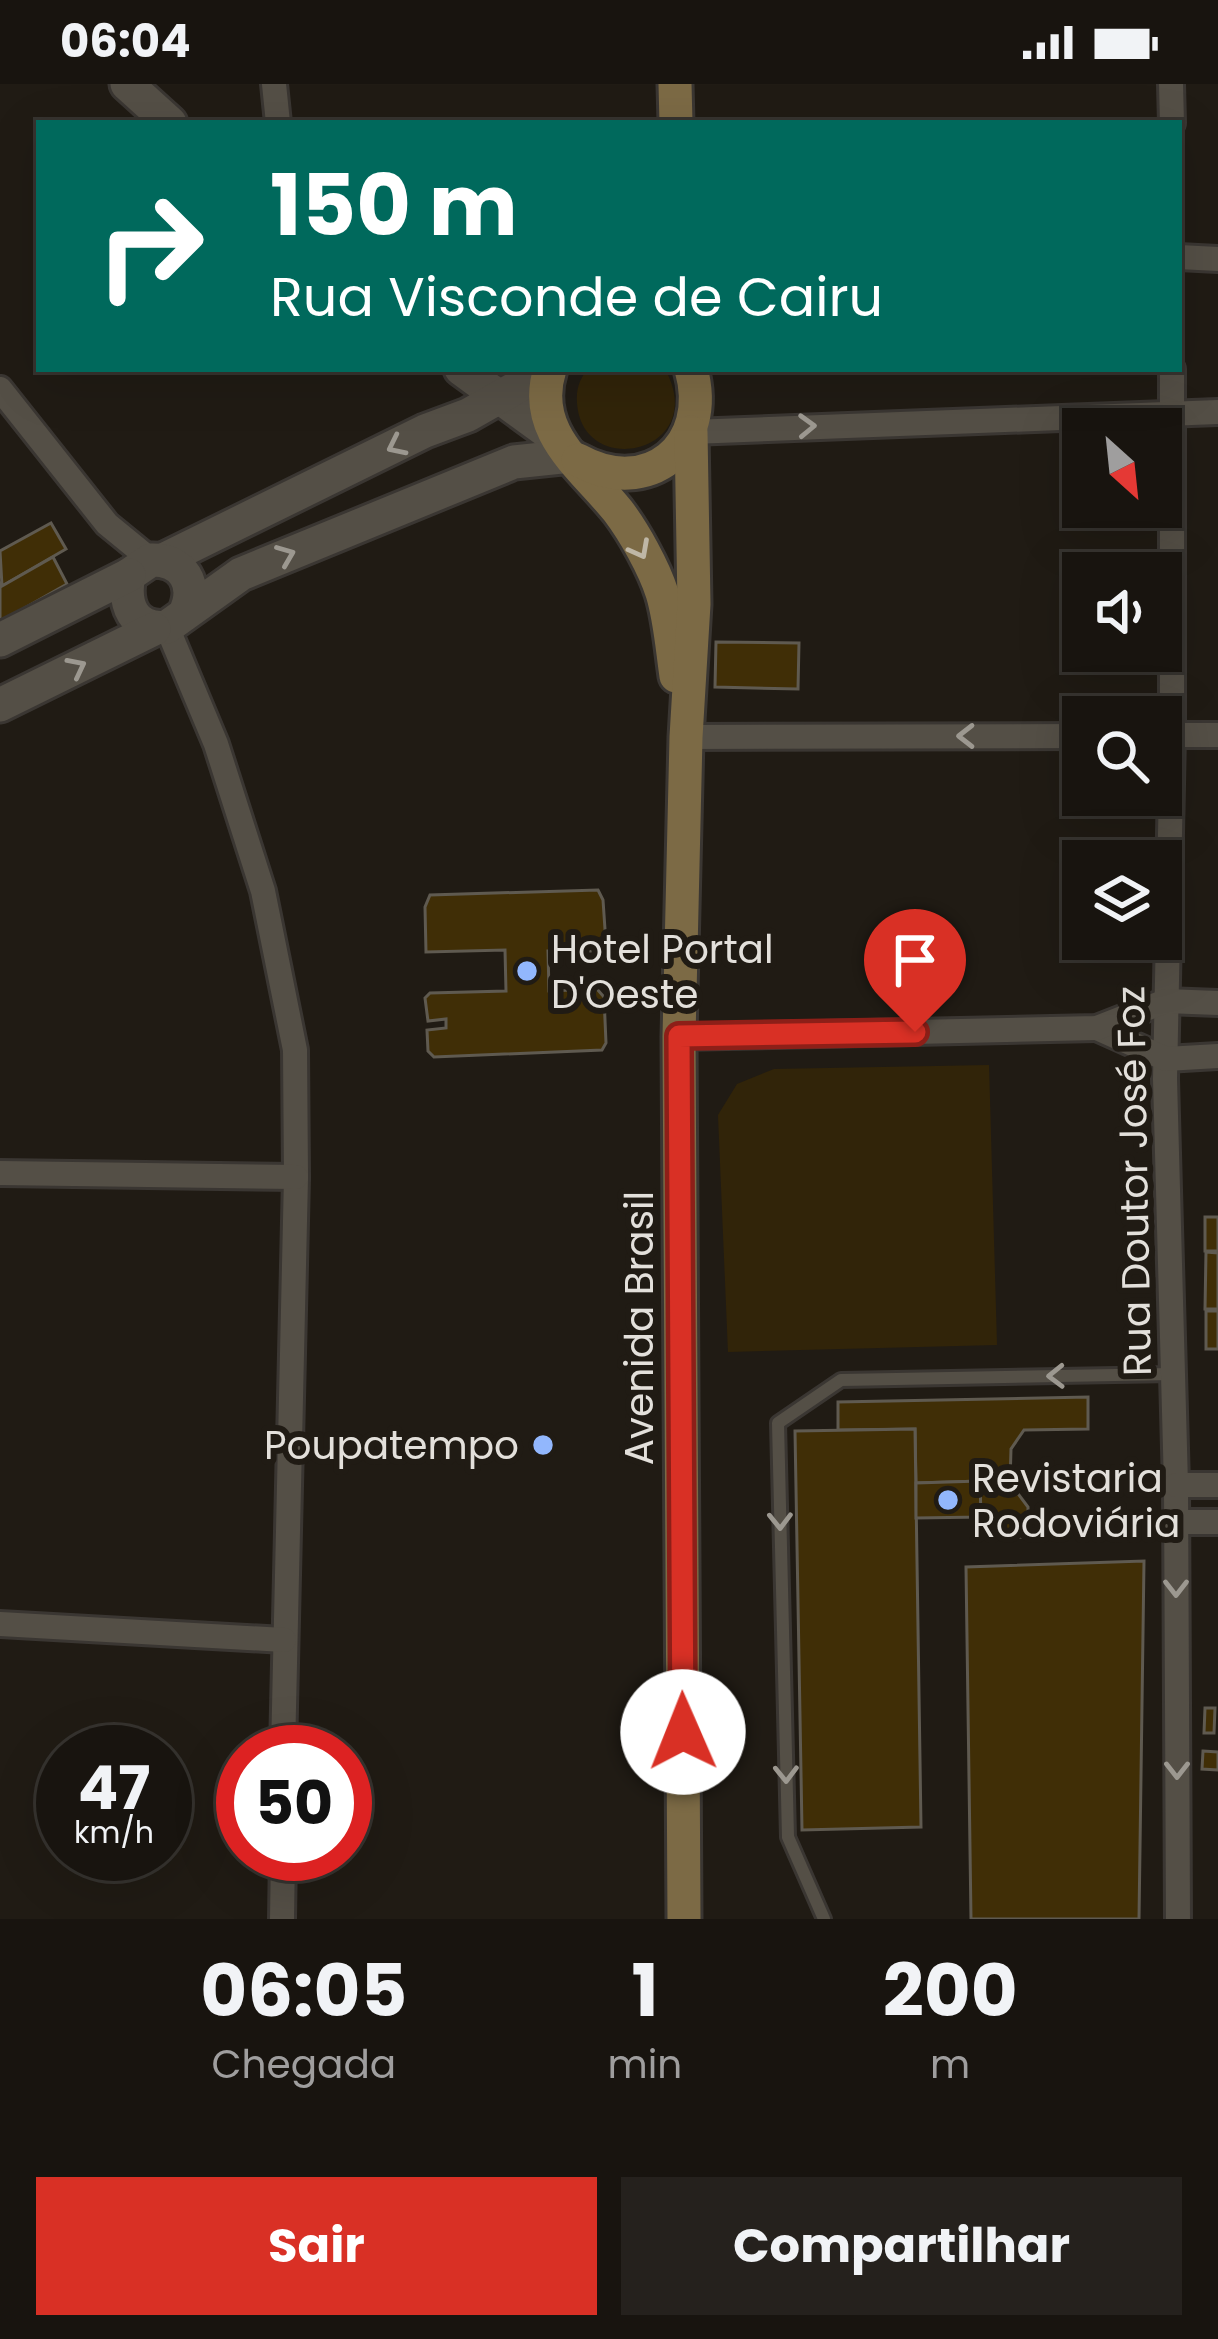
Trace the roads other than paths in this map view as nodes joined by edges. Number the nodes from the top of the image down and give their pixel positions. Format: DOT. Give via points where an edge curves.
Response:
graph roads {
  1 [pos="127,84"];
  2 [pos="274,84"];
  3 [pos="675,84"];
  4 [pos="1171,84"];
  5 [pos="167,120"];
  6 [pos="278,120"];
  7 [pos="676,120"];
  8 [pos="1172,120"];
  9 [pos="1182,257"];
  10 [pos="1218,259"];
  11 [pos="465,372"];
  12 [pos="544,372"];
  13 [pos="548,372"];
  14 [pos="1172,372"];
  15 [pos="694,376"];
  16 [pos="0,388"];
  17 [pos="502,396"];
  18 [pos="1171,408"];
  19 [pos="1182,411"];
  20 [pos="1218,412"];
  21 [pos="1062,416"];
  22 [pos="691,432"];
  23 [pos="564,448"];
  24 [pos="1170,528"];
  25 [pos="144,567"];
  26 [pos="168,623"];
  27 [pos="0,640"];
  28 [pos="1167,696"];
  29 [pos="0,706"];
  30 [pos="1182,735"];
  31 [pos="1218,735"];
  32 [pos="1062,736"];
  33 [pos="686,737"];
  34 [pos="1167,816"];
  35 [pos="1166,1001"];
  36 [pos="1218,1003"];
  37 [pos="1097,1028"];
  38 [pos="679,1036"];
  39 [pos="1218,1057"];
  40 [pos="1166,1059"];
  41 [pos="0,1173"];
  42 [pos="296,1177"];
  43 [pos="1173,1374"];
  44 [pos="1176,1485"];
  45 [pos="1218,1485"];
  46 [pos="1176,1522"];
  47 [pos="1218,1522"];
  48 [pos="0,1624"];
  49 [pos="284,1640"];
  50 [pos="283,1725"];
  51 [pos="283,1881"];
  52 [pos="282,1919"];
  53 [pos="685,1919"];
  54 [pos="824,1919"];
  55 [pos="1178,1919"];
  1 -- 5 [label="street"];
  2 -- 6 [label="street"];
  3 -- 7 [label="main road"];
  4 -- 8 [label="street"];
  9 -- 10 [label="street"];
  11 -- 17 [label="street"];
  12 -- 17 [label="street"];
  13 -- 23 [label="main road" via="544,407"];
  14 -- 18 [label="street, Rua Doutor José Foz"];
  15 -- 22 [label="main road"];
  16 -- 25 [label="street"];
  17 -- 23 [label="street"];
  17 -- 25 [label="street, one-way"];
  19 -- 20 [label="street"];
  22 -- 21 [label="street, one-way"];
  22 -- 23 [label="main road" via="678,451 637,474 597,471"];
  22 -- 33 [label="main road"];
  26 -- 23 [label="street, one-way" via="241,574"];
  23 -- 33 [label="main road, one-way" via="622,516 662,592"];
  24 -- 28 [label="street, Rua Doutor José Foz"];
  25 -- 26 [label="street" via="127,606 132,615"];
  25 -- 26 [label="street" via="177,565 187,576 191,598"];
  25 -- 27 [label="street"];
  29 -- 26 [label="street, one-way"];
  26 -- 42 [label="street" via="263,890 295,1051"];
  30 -- 31 [label="street"];
  32 -- 33 [label="street, one-way"];
  33 -- 38 [label="main road, Avenida Brasil"];
  34 -- 35 [label="street, Rua Doutor José Foz"];
  35 -- 36 [label="street"];
  35 -- 37 [label="street"];
  35 -- 40 [label="street, Rua Doutor José Foz"];
  37 -- 38 [label="street"];
  37 -- 40 [label="street"];
  38 -- 53 [label="main road, Avenida Brasil"];
  39 -- 40 [label="street"];
  40 -- 43 [label="street, Rua Doutor José Foz"];
  41 -- 42 [label="street"];
  42 -- 49 [label="street"];
  43 -- 44 [label="street, Rua Doutor José Foz"];
  43 -- 54 [label="lane, one-way" via="841,1380 778,1423 788,1837"];
  44 -- 45 [label="street"];
  44 -- 46 [label="street, Rua Doutor José Foz"];
  46 -- 47 [label="street"];
  46 -- 55 [label="street, Rua Doutor José Foz, one-way"];
  48 -- 49 [label="street"];
  49 -- 50 [label="street"];
  51 -- 52 [label="street"];
}
